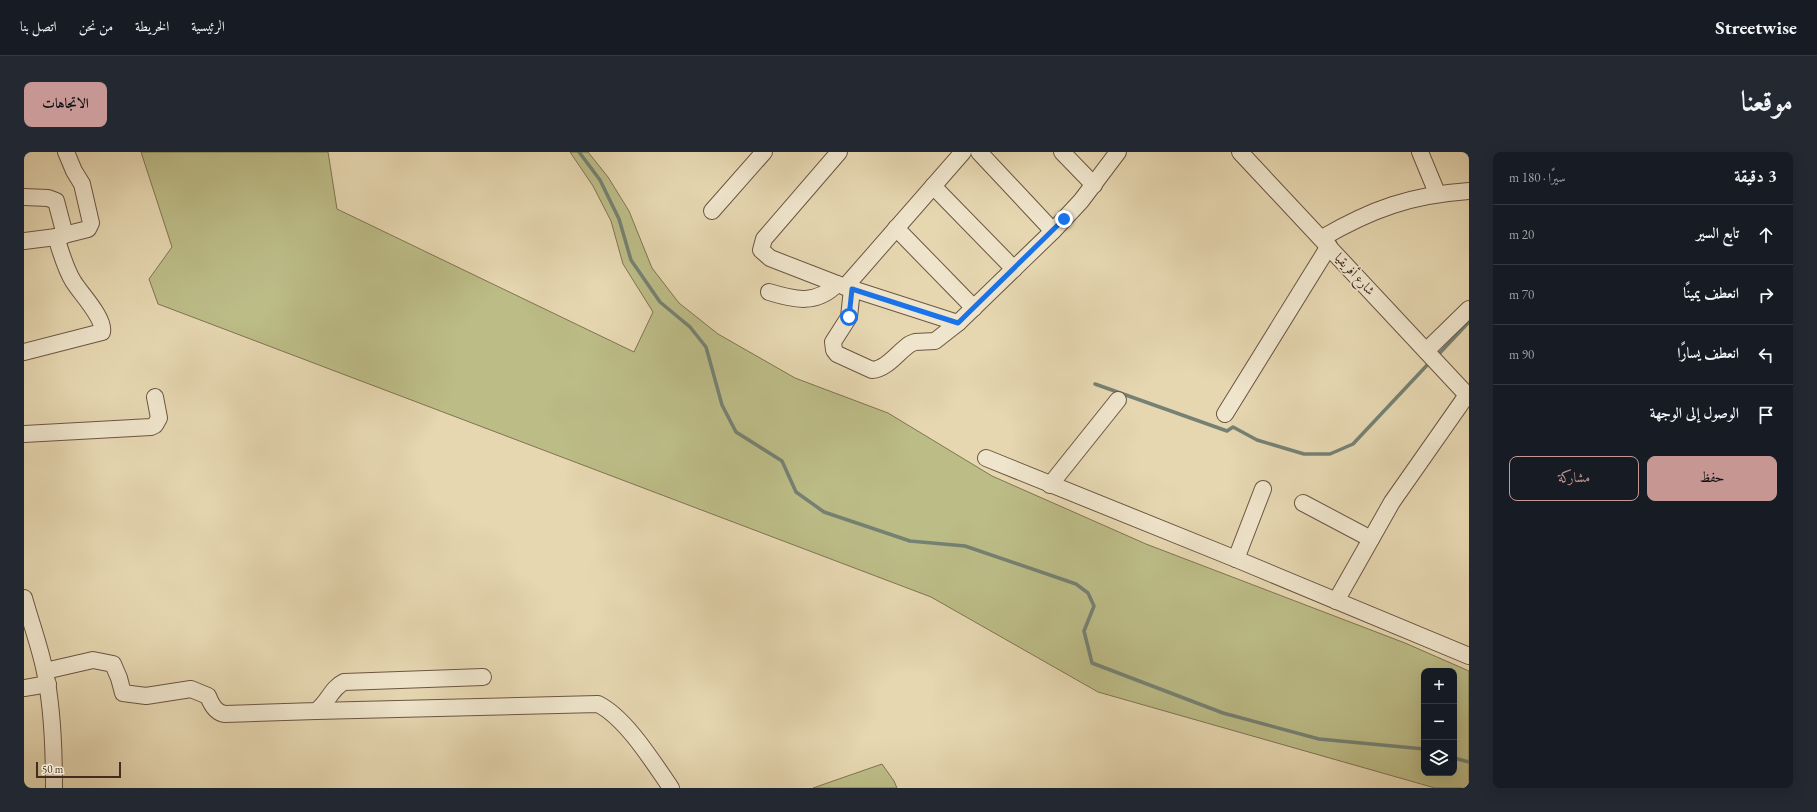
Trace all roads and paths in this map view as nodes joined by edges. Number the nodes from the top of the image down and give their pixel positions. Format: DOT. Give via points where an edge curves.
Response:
graph roads {
  1 [pos="66,152"];
  2 [pos="764,152"];
  3 [pos="839,152"];
  4 [pos="963,152"];
  5 [pos="980,152"];
  6 [pos="1062,152"];
  7 [pos="1118,152"];
  8 [pos="1240,152"];
  9 [pos="1420,152"];
  10 [pos="1094,185"];
  11 [pos="933,186"];
  12 [pos="1469,191"];
  13 [pos="1437,193"];
  14 [pos="24,197"];
  15 [pos="712,211"];
  16 [pos="896,228"];
  17 [pos="1053,231"];
  18 [pos="61,236"];
  19 [pos="24,241"];
  20 [pos="1326,242"];
  21 [pos="1014,269"];
  22 [pos="847,288"];
  23 [pos="769,292"];
  24 [pos="974,308"];
  25 [pos="1469,309"];
  26 [pos="958,323"];
  27 [pos="1426,351"];
  28 [pos="24,352"];
  29 [pos="1468,396"];
  30 [pos="155,397"];
  31 [pos="1118,400"];
  32 [pos="1225,414"];
  33 [pos="24,434"];
  34 [pos="986,458"];
  35 [pos="1050,485"];
  36 [pos="1263,489"];
  37 [pos="1302,503"];
  38 [pos="1371,539"];
  39 [pos="1236,559"];
  40 [pos="24,598"];
  41 [pos="1336,601"];
  42 [pos="1469,656"];
  43 [pos="46,677"];
  44 [pos="483,677"];
  45 [pos="24,688"];
  46 [pos="316,711"];
  47 [pos="54,788"];
  48 [pos="671,788"];
  1 -- 18 [label="street" via="82,184 91,223 88,229"];
  2 -- 15 [label="street"];
  3 -- 22 [label="street" via="764,239 761,250 770,258"];
  4 -- 11 [label="street"];
  5 -- 17 [label="street"];
  6 -- 10 [label="street"];
  7 -- 10 [label="street"];
  8 -- 20 [label="street, شارع أفريقيا"];
  9 -- 13 [label="street"];
  10 -- 17 [label="street"];
  11 -- 16 [label="street"];
  11 -- 21 [label="street"];
  12 -- 13 [label="street"];
  13 -- 20 [label="street" via="1375,211 1340,228"];
  14 -- 18 [label="street" via="56,201"];
  16 -- 22 [label="street"];
  16 -- 24 [label="street"];
  17 -- 21 [label="street"];
  18 -- 19 [label="street"];
  18 -- 28 [label="street" via="70,274 90,303 102,325 102,332"];
  20 -- 27 [label="street, شارع أفريقيا"];
  20 -- 32 [label="street"];
  21 -- 24 [label="street"];
  22 -- 23 [label="street" via="815,298 790,297"];
  22 -- 26 [label="street"];
  22 -- 26 [label="street" via="850,310 846,323 833,342 834,350 837,354 872,370 884,367 910,344 935,341"];
  24 -- 26 [label="street"];
  25 -- 27 [label="street"];
  27 -- 29 [label="street, شارع أفريقيا"];
  29 -- 38 [label="street" via="1403,486"];
  30 -- 33 [label="street" via="159,418 151,427"];
  31 -- 35 [label="street"];
  34 -- 35 [label="street"];
  35 -- 39 [label="street"];
  36 -- 39 [label="street"];
  37 -- 38 [label="street"];
  38 -- 41 [label="street"];
  39 -- 41 [label="street"];
  40 -- 43 [label="street"];
  41 -- 42 [label="street"];
  43 -- 45 [label="street"];
  43 -- 46 [label="street" via="93,660 113,664 120,678 122,693 146,696 191,689 208,696 211,705 220,713"];
  43 -- 47 [label="street" via="54,743"];
  44 -- 46 [label="street" via="344,682 336,685 322,707"];
  46 -- 48 [label="street" via="598,704 609,710 637,740"];
}
